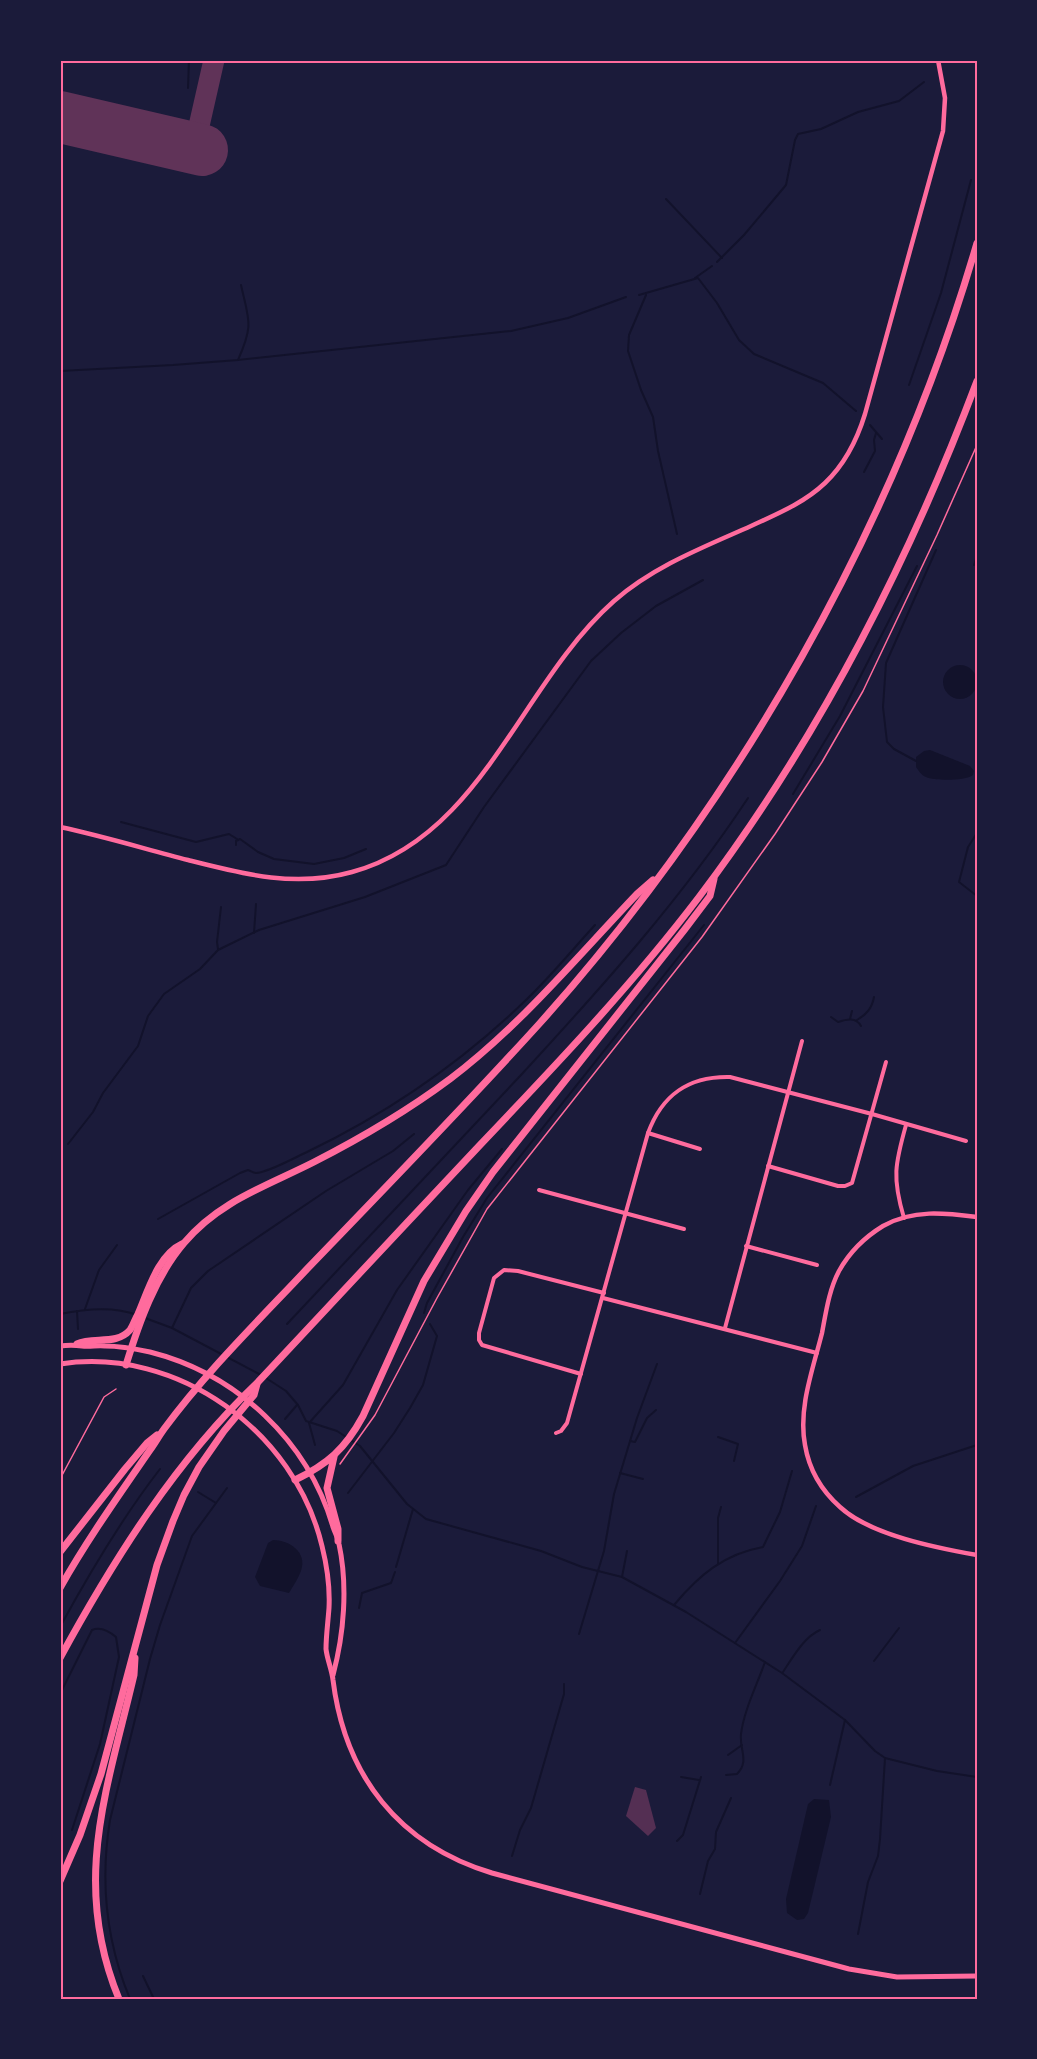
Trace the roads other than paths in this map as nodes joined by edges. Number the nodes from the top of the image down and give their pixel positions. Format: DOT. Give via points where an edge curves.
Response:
graph roads {
  1 [pos="938,60"];
  2 [pos="977,243"];
  3 [pos="977,381"];
  4 [pos="60,827"];
  5 [pos="660,875"];
  6 [pos="715,875"];
  7 [pos="802,1041"];
  8 [pos="886,1062"];
  9 [pos="788,1092"];
  10 [pos="872,1114"];
  11 [pos="906,1125"];
  12 [pos="648,1133"];
  13 [pos="966,1141"];
  14 [pos="700,1149"];
  15 [pos="768,1166"];
  16 [pos="539,1190"];
  17 [pos="625,1214"];
  18 [pos="977,1217"];
  19 [pos="904,1218"];
  20 [pos="684,1229"];
  21 [pos="746,1246"];
  22 [pos="817,1265"];
  23 [pos="603,1295"];
  24 [pos="725,1328"];
  25 [pos="134,1331"];
  26 [pos="77,1344"];
  27 [pos="60,1346"];
  28 [pos="131,1348"];
  29 [pos="817,1353"];
  30 [pos="60,1364"];
  31 [pos="126,1365"];
  32 [pos="581,1374"];
  33 [pos="258,1382"];
  34 [pos="162,1431"];
  35 [pos="556,1433"];
  36 [pos="334,1456"];
  37 [pos="310,1472"];
  38 [pos="295,1480"];
  39 [pos="338,1541"];
  40 [pos="60,1552"];
  41 [pos="977,1555"];
  42 [pos="60,1588"];
  43 [pos="135,1653"];
  44 [pos="60,1658"];
  45 [pos="333,1677"];
  46 [pos="60,1881"];
  47 [pos="977,1976"];
  48 [pos="118,1999"];
  1 -- 4 [label="street" via="945,98 942,135 864,418 844,461 800,503 664,567 608,607 574,644 462,799 435,827 401,851 360,870 287,880 247,875"];
  2 -- 5 [label="highway" via="925,401 847,569 757,730"];
  3 -- 6 [label="highway" via="926,507 860,641 794,756"];
  5 -- 25 [label="highway" via="636,894 512,1026 450,1079 367,1134 236,1199 209,1218 184,1243 150,1293"];
  5 -- 34 [label="highway" via="543,1018 258,1321"];
  6 -- 33 [label="highway" via="584,1035"];
  6 -- 36 [label="highway" via="710,896 466,1211 414,1300 359,1423"];
  7 -- 9 [label="street"];
  8 -- 10 [label="street"];
  9 -- 10 [label="street"];
  9 -- 12 [label="street" via="730,1077 707,1080 670,1096 655,1113"];
  9 -- 15 [label="street"];
  10 -- 11 [label="street"];
  10 -- 15 [label="street" via="852,1183 838,1186"];
  11 -- 13 [label="street"];
  11 -- 19 [label="street" via="895,1172"];
  12 -- 14 [label="street"];
  12 -- 17 [label="street"];
  15 -- 21 [label="street"];
  16 -- 17 [label="street"];
  17 -- 20 [label="street"];
  17 -- 23 [label="street"];
  18 -- 19 [label="street" via="933,1213"];
  19 -- 29 [label="street" via="869,1237 841,1268"];
  21 -- 22 [label="street"];
  21 -- 24 [label="street"];
  23 -- 24 [label="street"];
  23 -- 32 [label="street"];
  23 -- 32 [label="street" via="518,1271 504,1270 494,1278 479,1333 482,1345"];
  24 -- 29 [label="street"];
  25 -- 26 [label="highway" via="115,1339"];
  25 -- 28 [label="highway"];
  26 -- 27 [label="main road"];
  26 -- 28 [label="main road"];
  28 -- 31 [label="highway"];
  28 -- 37 [label="main road" via="192,1367 238,1393 275,1426"];
  29 -- 41 [label="street" via="804,1412 803,1437 810,1464 826,1491 847,1513 871,1526 928,1545"];
  30 -- 31 [label="main road"];
  31 -- 38 [label="main road" via="177,1379 217,1399 256,1430"];
  32 -- 35 [label="street" via="567,1423"];
  33 -- 43 [label="highway" via="254,1395 224,1431 184,1495 167,1535"];
  33 -- 44 [label="highway" via="197,1448 144,1520"];
  34 -- 40 [label="highway" via="140,1452"];
  34 -- 42 [label="highway"];
  36 -- 37 [label="highway"];
  36 -- 39 [label="highway" via="327,1492"];
  37 -- 38 [label="highway"];
  37 -- 39 [label="main road"];
  38 -- 45 [label="main road" via="324,1551 329,1596 326,1651"];
  39 -- 45 [label="main road" via="343,1599"];
  43 -- 46 [label="highway" via="97,1788"];
  43 -- 48 [label="highway" via="134,1675 105,1796 94,1868 98,1932"];
  45 -- 47 [label="main road" via="344,1734 372,1790 409,1830 459,1862 856,1971 897,1977"];
}
